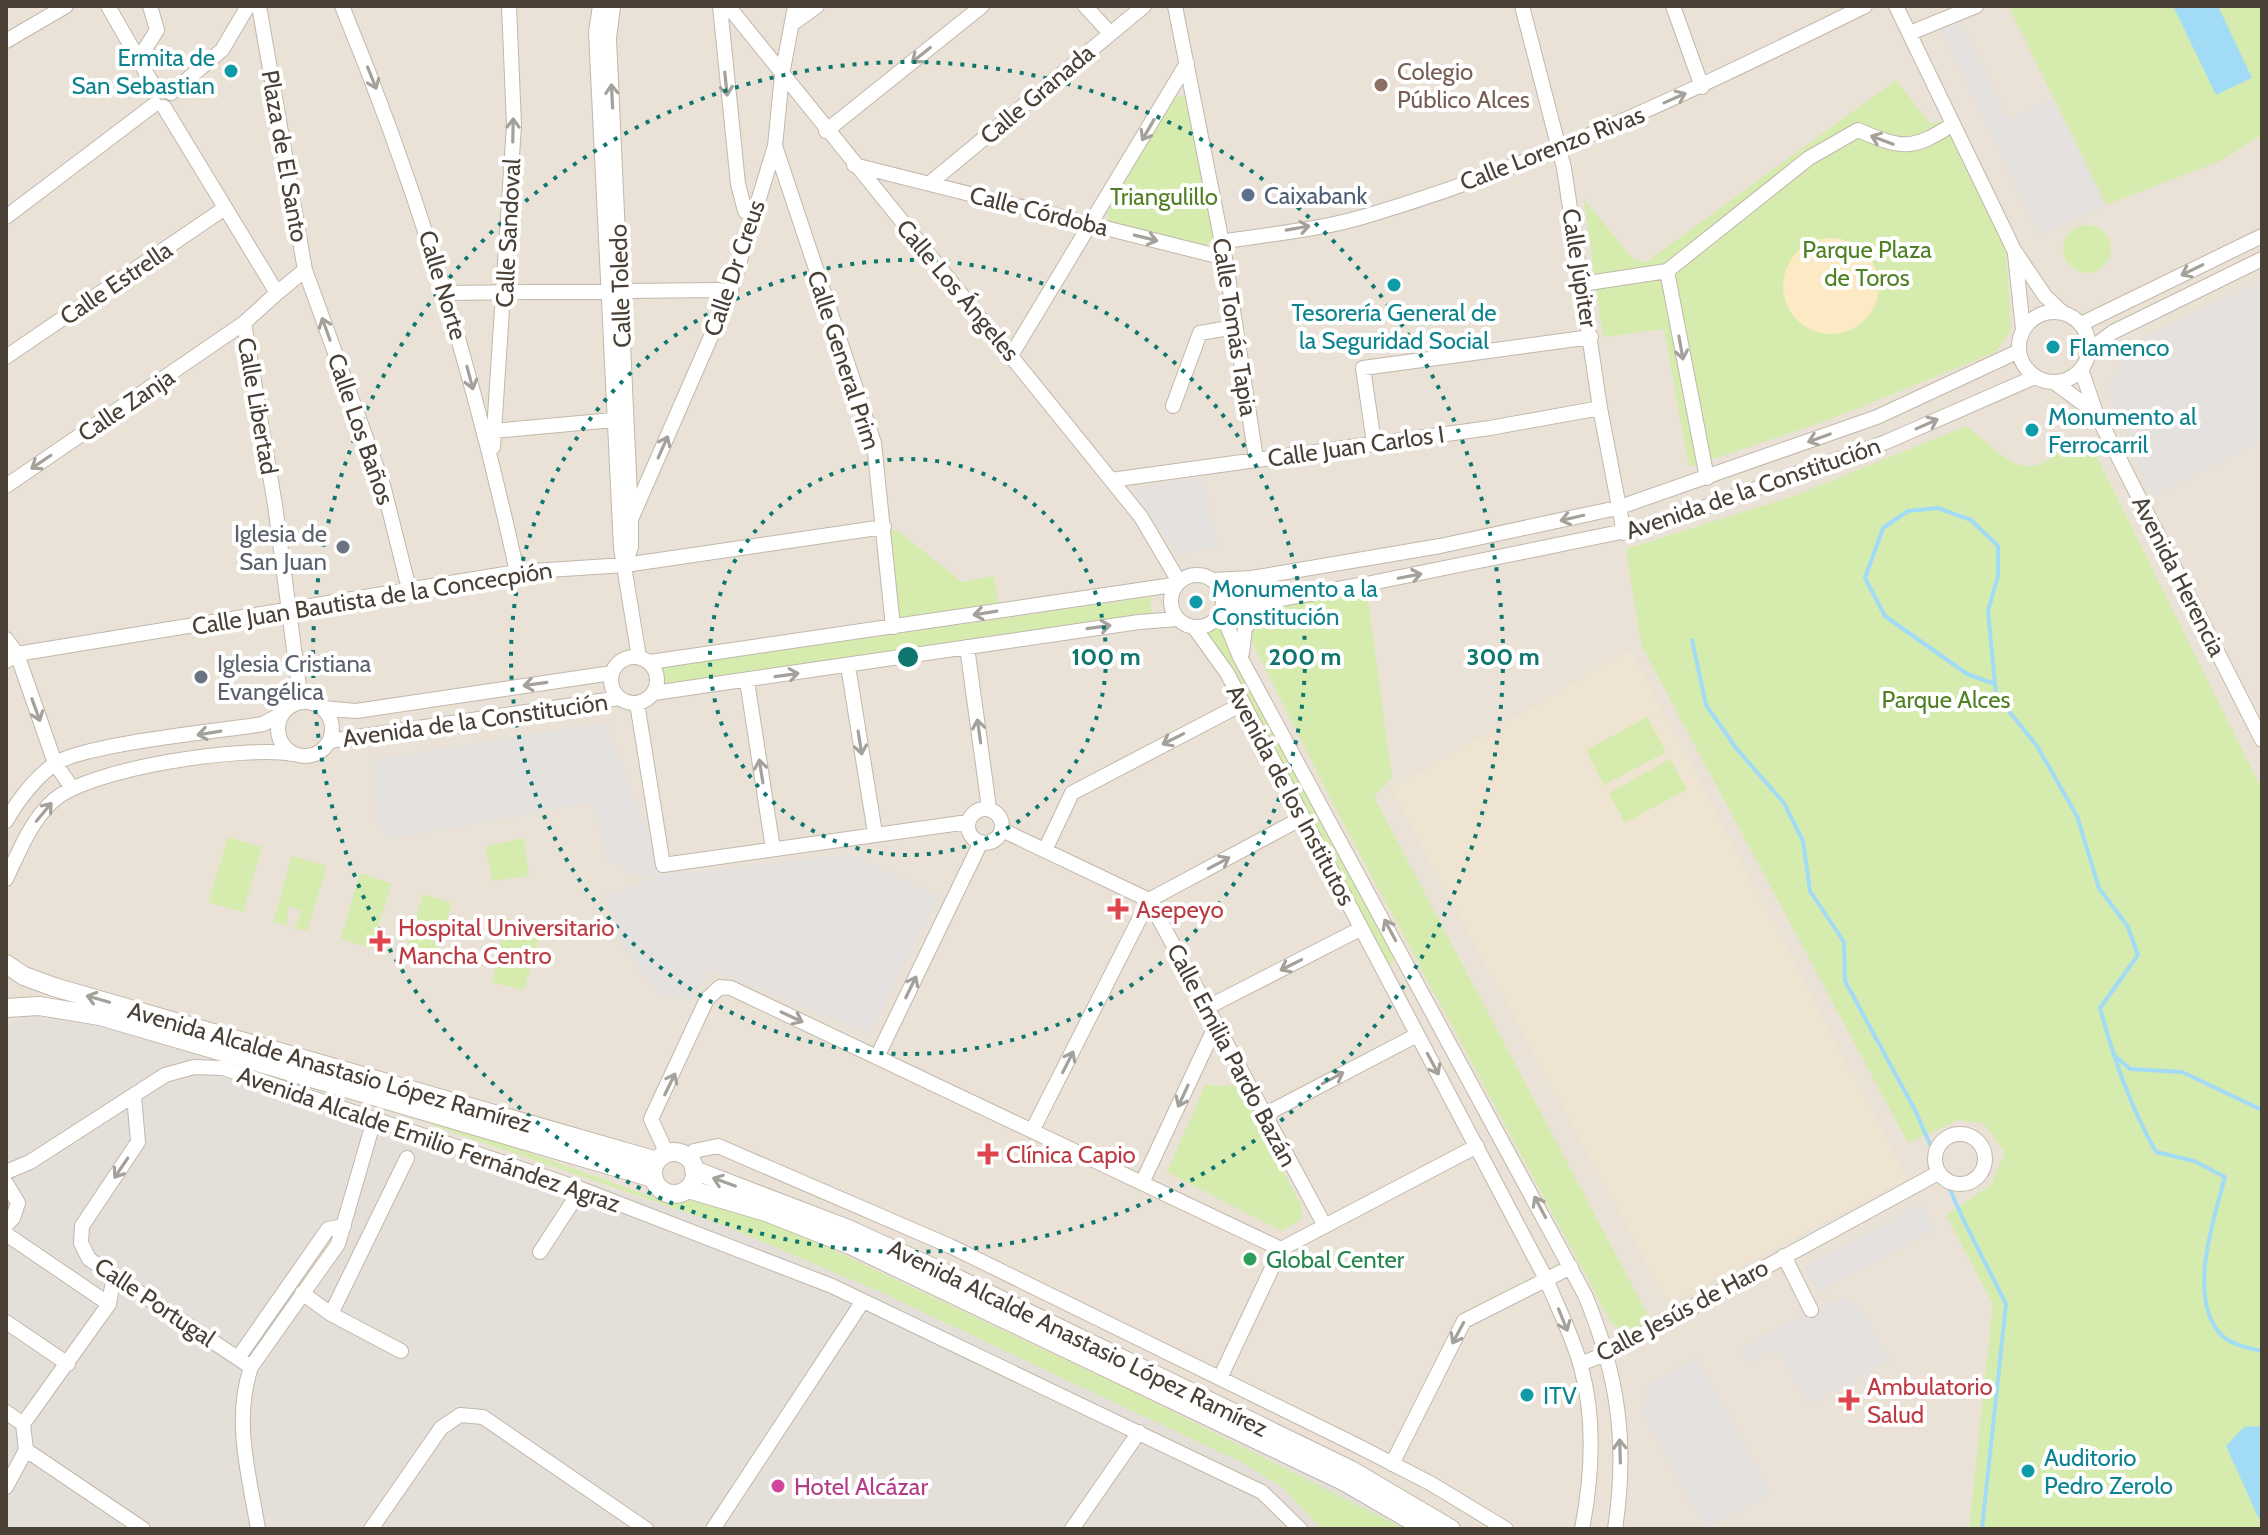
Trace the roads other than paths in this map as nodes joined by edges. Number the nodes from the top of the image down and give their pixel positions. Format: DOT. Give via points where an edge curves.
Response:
graph roads {
  1 [pos="66,6"];
  2 [pos="108,6"];
  3 [pos="150,6"];
  4 [pos="248,6"];
  5 [pos="259,6"];
  6 [pos="342,6"];
  7 [pos="509,6"];
  8 [pos="600,6"];
  9 [pos="613,6"];
  10 [pos="720,6"];
  11 [pos="728,6"];
  12 [pos="795,6"];
  13 [pos="817,6"];
  14 [pos="982,6"];
  15 [pos="1085,6"];
  16 [pos="1144,6"];
  17 [pos="1175,6"];
  18 [pos="1522,6"];
  19 [pos="1673,6"];
  20 [pos="1865,6"];
  21 [pos="1896,6"];
  22 [pos="1976,6"];
  23 [pos="792,24"];
  24 [pos="1110,33"];
  25 [pos="1910,33"];
  26 [pos="6,41"];
  27 [pos="140,57"];
  28 [pos="1187,63"];
  29 [pos="782,75"];
  30 [pos="1702,87"];
  31 [pos="161,98"];
  32 [pos="1953,124"];
  33 [pos="826,131"];
  34 [pos="775,146"];
  35 [pos="1560,149"];
  36 [pos="853,165"];
  37 [pos="930,183"];
  38 [pos="225,208"];
  39 [pos="6,217"];
  40 [pos="753,218"];
  41 [pos="1093,224"];
  42 [pos="2262,236"];
  43 [pos="1221,242"];
  44 [pos="2014,250"];
  45 [pos="1225,258"];
  46 [pos="2262,259"];
  47 [pos="305,270"];
  48 [pos="1667,271"];
  49 [pos="1582,284"];
  50 [pos="614,291"];
  51 [pos="277,293"];
  52 [pos="447,293"];
  53 [pos="730,293"];
  54 [pos="505,294"];
  55 [pos="2062,312"];
  56 [pos="244,323"];
  57 [pos="2081,324"];
  58 [pos="1235,327"];
  59 [pos="2023,329"];
  60 [pos="1591,337"];
  61 [pos="2089,350"];
  62 [pos="2019,351"];
  63 [pos="1012,354"];
  64 [pos="6,357"];
  65 [pos="2081,369"];
  66 [pos="2035,377"];
  67 [pos="2054,382"];
  68 [pos="1173,406"];
  69 [pos="1600,408"];
  70 [pos="2096,413"];
  71 [pos="613,420"];
  72 [pos="493,431"];
  73 [pos="1374,443"];
  74 [pos="492,459"];
  75 [pos="1256,459"];
  76 [pos="1707,478"];
  77 [pos="1111,480"];
  78 [pos="6,486"];
  79 [pos="1617,508"];
  80 [pos="631,518"];
  81 [pos="884,527"];
  82 [pos="1624,533"];
  83 [pos="625,565"];
  84 [pos="517,572"];
  85 [pos="1213,580"];
  86 [pos="1175,583"];
  87 [pos="409,589"];
  88 [pos="1267,604"];
  89 [pos="289,610"];
  90 [pos="1223,611"];
  91 [pos="1178,619"];
  92 [pos="893,627"];
  93 [pos="1194,627"];
  94 [pos="6,639"];
  95 [pos="967,647"];
  96 [pos="1240,657"];
  97 [pos="11,658"];
  98 [pos="644,660"];
  99 [pos="848,666"];
  100 [pos="612,673"];
  101 [pos="747,681"];
  102 [pos="654,693"];
  103 [pos="620,698"];
  104 [pos="301,702"];
  105 [pos="637,703"];
  106 [pos="1242,704"];
  107 [pos="322,708"];
  108 [pos="283,713"];
  109 [pos="2262,740"];
  110 [pos="330,741"];
  111 [pos="293,754"];
  112 [pos="55,763"];
  113 [pos="72,788"];
  114 [pos="989,808"];
  115 [pos="1302,818"];
  116 [pos="6,821"];
  117 [pos="968,822"];
  118 [pos="1002,830"];
  119 [pos="875,833"];
  120 [pos="981,842"];
  121 [pos="1046,848"];
  122 [pos="773,849"];
  123 [pos="6,879"];
  124 [pos="1149,900"];
  125 [pos="1360,929"];
  126 [pos="1404,956"];
  127 [pos="6,964"];
  128 [pos="1382,967"];
  129 [pos="6,1008"];
  130 [pos="1206,1008"];
  131 [pos="1216,1025"];
  132 [pos="1417,1035"];
  133 [pos="877,1057"];
  134 [pos="134,1096"];
  135 [pos="1264,1115"];
  136 [pos="374,1120"];
  137 [pos="1032,1131"];
  138 [pos="1477,1146"];
  139 [pos="407,1158"];
  140 [pos="659,1164"];
  141 [pos="692,1165"];
  142 [pos="6,1172"];
  143 [pos="1938,1173"];
  144 [pos="6,1183"];
  145 [pos="1142,1183"];
  146 [pos="581,1189"];
  147 [pos="688,1189"];
  148 [pos="6,1225"];
  149 [pos="344,1226"];
  150 [pos="1325,1226"];
  151 [pos="6,1234"];
  152 [pos="1281,1249"];
  153 [pos="540,1252"];
  154 [pos="1784,1256"];
  155 [pos="1571,1267"];
  156 [pos="114,1275"];
  157 [pos="1546,1279"];
  158 [pos="302,1293"];
  159 [pos="863,1301"];
  160 [pos="109,1304"];
  161 [pos="1811,1310"];
  162 [pos="331,1314"];
  163 [pos="6,1322"];
  164 [pos="401,1351"];
  165 [pos="1608,1353"];
  166 [pos="245,1363"];
  167 [pos="68,1364"];
  168 [pos="1580,1364"];
  169 [pos="1220,1378"];
  170 [pos="6,1412"];
  171 [pos="23,1424"];
  172 [pos="1139,1432"];
  173 [pos="26,1450"];
  174 [pos="1392,1464"];
  175 [pos="6,1487"];
  176 [pos="143,1529"];
  177 [pos="258,1529"];
  178 [pos="371,1529"];
  179 [pos="646,1529"];
  180 [pos="713,1529"];
  181 [pos="1072,1529"];
  182 [pos="1300,1529"];
  183 [pos="1426,1529"];
  184 [pos="1451,1529"];
  185 [pos="1506,1529"];
  186 [pos="1582,1529"];
  187 [pos="1615,1529"];
  1 -- 26 [label="street"];
  2 -- 27 [label="street"];
  3 -- 27 [label="street" via="157,30"];
  4 -- 31 [label="street" via="222,50"];
  5 -- 47 [label="street, Plaza de El Santo"];
  6 -- 52 [label="street, Calle Norte, one-way" via="389,119"];
  54 -- 7 [label="street, Calle Sandoval, one-way" via="514,125"];
  8 -- 50 [label="street, Calle Toledo" via="596,32"];
  50 -- 9 [label="street, Calle Toledo, one-way" via="609,39"];
  10 -- 40 [label="street, one-way" via="738,184 745,211"];
  11 -- 29 [label="street, Calle Los Ángeles"];
  12 -- 23 [label="street, Calle Dr Creus"];
  13 -- 23 [label="street"];
  14 -- 33 [label="street, one-way"];
  15 -- 24 [label="street"];
  16 -- 24 [label="street, Calle Granada"];
  17 -- 28 [label="street, Calle Tomás Tapia"];
  18 -- 35 [label="street, Calle Júpiter"];
  19 -- 30 [label="street"];
  20 -- 30 [label="street, Calle Lorenzo Rivas"];
  21 -- 25 [label="street"];
  22 -- 25 [label="street"];
  23 -- 29 [label="street, Calle Dr Creus"];
  24 -- 37 [label="street, Calle Granada"];
  25 -- 32 [label="street"];
  27 -- 31 [label="street"];
  28 -- 41 [label="street, one-way"];
  28 -- 43 [label="street, Calle Tomás Tapia"];
  29 -- 33 [label="street, Calle Los Ángeles"];
  29 -- 34 [label="street, Calle Dr Creus"];
  35 -- 30 [label="street, Calle Lorenzo Rivas, one-way"];
  31 -- 38 [label="street"];
  31 -- 39 [label="street"];
  32 -- 44 [label="street"];
  32 -- 48 [label="street, one-way" via="1926,142 1901,147 1858,130 1841,137"];
  33 -- 36 [label="street, Calle Los Ángeles"];
  34 -- 40 [label="street, Calle Dr Creus"];
  34 -- 81 [label="street, Calle General Prim" via="874,443"];
  43 -- 35 [label="street, Calle Lorenzo Rivas, one-way" via="1363,217"];
  35 -- 49 [label="street, Calle Júpiter"];
  36 -- 37 [label="street, Calle Córdoba"];
  36 -- 63 [label="street, Calle Los Ángeles"];
  37 -- 41 [label="street, Calle Córdoba"];
  38 -- 51 [label="street"];
  38 -- 64 [label="street, Calle Estrella"];
  40 -- 53 [label="street, Calle Dr Creus"];
  41 -- 45 [label="street, Calle Córdoba, one-way"];
  41 -- 63 [label="street"];
  42 -- 57 [label="street, one-way"];
  43 -- 45 [label="street, Calle Tomás Tapia"];
  44 -- 55 [label="street"];
  44 -- 59 [label="street"];
  45 -- 58 [label="street, Calle Tomás Tapia"];
  46 -- 61 [label="street" via="2113,332"];
  47 -- 51 [label="street, Plaza de El Santo"];
  87 -- 47 [label="street, Calle Los Baños, one-way" via="383,485"];
  48 -- 49 [label="street"];
  48 -- 76 [label="street, one-way"];
  49 -- 60 [label="street, Calle Júpiter"];
  50 -- 53 [label="street"];
  50 -- 54 [label="street"];
  50 -- 71 [label="street, Calle Toledo"];
  50 -- 80 [label="street, Calle Toledo"];
  51 -- 56 [label="street, Calle Libertad"];
  52 -- 54 [label="street"];
  52 -- 74 [label="street, Calle Norte, one-way"];
  80 -- 53 [label="street, Calle Dr Creus, one-way"];
  54 -- 72 [label="street, Calle Sandoval"];
  55 -- 57 [label="street"];
  55 -- 59 [label="street" via="2040,314"];
  56 -- 78 [label="street, Calle Zanja, one-way"];
  56 -- 89 [label="street, Calle Libertad"];
  57 -- 61 [label="street"];
  58 -- 68 [label="street" via="1200,333"];
  58 -- 75 [label="street, Calle Tomás Tapia"];
  59 -- 62 [label="street"];
  60 -- 69 [label="street, Calle Júpiter"];
  60 -- 73 [label="street" via="1363,368"];
  61 -- 65 [label="street"];
  62 -- 66 [label="street"];
  62 -- 76 [label="street, Avenida de la Constitución, one-way" via="1877,417"];
  63 -- 77 [label="street, Calle Los Ángeles"];
  65 -- 67 [label="street"];
  65 -- 70 [label="street, Avenida Herencia"];
  66 -- 67 [label="street, Avenida Herencia"];
  82 -- 66 [label="street, Avenida de la Constitución, one-way" via="1886,442"];
  67 -- 70 [label="street, Avenida Herencia"];
  69 -- 73 [label="street, Calle Juan Carlos I"];
  69 -- 79 [label="street, Calle Júpiter"];
  70 -- 109 [label="street, Avenida Herencia"];
  71 -- 72 [label="street"];
  71 -- 83 [label="street, Calle Toledo"];
  72 -- 74 [label="street, Calle Sandoval"];
  73 -- 75 [label="street, Calle Juan Carlos I"];
  74 -- 84 [label="street, Calle Norte"];
  75 -- 77 [label="street, Calle Juan Carlos I"];
  76 -- 79 [label="street, Avenida de la Constitución"];
  77 -- 86 [label="street, Calle Los Ángeles" via="1141,517"];
  79 -- 82 [label="street, Calle Júpiter"];
  79 -- 85 [label="street, Avenida de la Constitución, one-way" via="1440,546"];
  80 -- 83 [label="street, Calle Toledo"];
  81 -- 83 [label="street, Calle Juan Bautista de la Concecpión"];
  81 -- 92 [label="street, Calle General Prim"];
  88 -- 82 [label="street, Avenida de la Constitución, one-way"];
  83 -- 84 [label="street, Calle Juan Bautista de la Concecpión"];
  83 -- 98 [label="street, Calle Toledo"];
  84 -- 87 [label="street, Calle Juan Bautista de la Concecpión"];
  85 -- 86 [label="street" via="1195,576"];
  85 -- 90 [label="street" via="1221,589"];
  86 -- 91 [label="street" via="1170,602"];
  86 -- 92 [label="street, one-way"];
  87 -- 89 [label="street, Calle Juan Bautista de la Concecpión"];
  88 -- 90 [label="street, Avenida de la Constitución"];
  88 -- 96 [label="street, Avenida de los Institutos" via="1245,628"];
  89 -- 97 [label="street, Calle Juan Bautista de la Concecpión"];
  89 -- 104 [label="street, Calle Libertad"];
  90 -- 93 [label="street" via="1213,622"];
  90 -- 96 [label="street, Avenida de los Institutos"];
  91 -- 93 [label="street"];
  95 -- 91 [label="street, one-way"];
  92 -- 98 [label="street"];
  93 -- 106 [label="street, Avenida de los Institutos" via="1210,645"];
  94 -- 97 [label="street"];
  95 -- 99 [label="street"];
  114 -- 95 [label="street, one-way"];
  126 -- 96 [label="street, Avenida de los Institutos, one-way"];
  97 -- 112 [label="street, one-way"];
  98 -- 100 [label="street" via="621,661"];
  98 -- 102 [label="street" via="658,680"];
  101 -- 99 [label="street, one-way"];
  99 -- 119 [label="street, one-way"];
  100 -- 103 [label="street" via="612,687"];
  100 -- 107 [label="street, Avenida de la Constitución, one-way" via="356,711"];
  101 -- 102 [label="street"];
  122 -- 101 [label="street, one-way"];
  102 -- 105 [label="street"];
  103 -- 105 [label="street"];
  103 -- 110 [label="street, Avenida de la Constitución"];
  104 -- 107 [label="street"];
  104 -- 108 [label="street"];
  105 -- 122 [label="street" via="663,865"];
  106 -- 115 [label="street, Avenida de los Institutos"];
  106 -- 121 [label="street, one-way" via="1072,793"];
  107 -- 110 [label="street" via="333,727"];
  108 -- 111 [label="street" via="279,736"];
  108 -- 112 [label="street, one-way" via="263,724 84,752"];
  110 -- 111 [label="street" via="310,756"];
  111 -- 113 [label="street" via="269,749 140,768"];
  112 -- 113 [label="street"];
  112 -- 116 [label="street" via="21,796"];
  123 -- 113 [label="street, one-way" via="37,820"];
  114 -- 117 [label="street" via="976,811"];
  114 -- 118 [label="street" via="1000,816"];
  124 -- 115 [label="street, one-way"];
  115 -- 125 [label="street, Avenida de los Institutos"];
  117 -- 119 [label="street"];
  117 -- 120 [label="street" via="972,837"];
  118 -- 120 [label="street" via="994,841"];
  118 -- 121 [label="street"];
  119 -- 122 [label="street"];
  133 -- 120 [label="street, one-way"];
  121 -- 124 [label="street"];
  124 -- 130 [label="street, Calle Emilia Pardo Bazán"];
  137 -- 124 [label="street, one-way"];
  125 -- 128 [label="street, Avenida de los Institutos"];
  125 -- 130 [label="street, one-way"];
  126 -- 128 [label="street"];
  155 -- 126 [label="street, Avenida de los Institutos, one-way"];
  140 -- 127 [label="street, Avenida Alcalde Anastasio López Ramírez, one-way" via="54,987"];
  128 -- 132 [label="street, Avenida de los Institutos"];
  129 -- 140 [label="street, Avenida Alcalde Anastasio López Ramírez" via="39,1006 100,1016"];
  130 -- 131 [label="street, Calle Emilia Pardo Bazán"];
  131 -- 135 [label="street, Calle Emilia Pardo Bazán"];
  131 -- 145 [label="street, one-way"];
  135 -- 132 [label="street, one-way"];
  132 -- 138 [label="street, Avenida de los Institutos, one-way"];
  133 -- 137 [label="street"];
  140 -- 133 [label="street, one-way" via="651,1119 707,999 720,987"];
  134 -- 136 [label="street, Avenida Alcalde Emilio Fernández Agraz" via="165,1075 194,1067 223,1068"];
  134 -- 142 [label="street, Avenida Alcalde Emilio Fernández Agraz"];
  134 -- 156 [label="street, Calle Portugal, one-way" via="138,1142 82,1226 81,1243 89,1259"];
  135 -- 150 [label="street, Calle Emilia Pardo Bazán"];
  136 -- 146 [label="street, Avenida Alcalde Emilio Fernández Agraz"];
  136 -- 149 [label="street"];
  137 -- 145 [label="street"];
  138 -- 150 [label="street"];
  138 -- 157 [label="street, Avenida de los Institutos"];
  139 -- 162 [label="street"];
  140 -- 141 [label="street" via="680,1153"];
  140 -- 147 [label="street" via="663,1192"];
  141 -- 147 [label="street"];
  141 -- 169 [label="street" via="694,1151 718,1146 836,1194"];
  184 -- 141 [label="street, Avenida Alcalde Anastasio López Ramírez, one-way" via="1351,1470 958,1279"];
  143 -- 154 [label="street, Calle Jesús de Haro"];
  144 -- 148 [label="street" via="18,1203"];
  145 -- 152 [label="street"];
  146 -- 153 [label="street"];
  146 -- 159 [label="street, Avenida Alcalde Emilio Fernández Agraz"];
  147 -- 183 [label="street, Avenida Alcalde Anastasio López Ramírez" via="850,1245 1345,1482"];
  149 -- 158 [label="street" via="338,1244"];
  149 -- 166 [label="street" via="328,1229"];
  150 -- 152 [label="street"];
  151 -- 160 [label="street"];
  152 -- 169 [label="street"];
  154 -- 161 [label="street, Calle Jesús de Haro"];
  154 -- 165 [label="street, Calle Jesús de Haro"];
  155 -- 157 [label="street"];
  155 -- 165 [label="street, Avenida de los Institutos"];
  156 -- 160 [label="street"];
  156 -- 166 [label="street, Calle Portugal"];
  157 -- 168 [label="street, Avenida de los Institutos, one-way"];
  157 -- 174 [label="street, one-way" via="1464,1321"];
  158 -- 162 [label="street"];
  158 -- 166 [label="street"];
  159 -- 172 [label="street, Avenida Alcalde Emilio Fernández Agraz"];
  159 -- 180 [label="street"];
  160 -- 167 [label="street"];
  162 -- 164 [label="street"];
  163 -- 167 [label="street"];
  165 -- 168 [label="street, Calle Jesús de Haro"];
  187 -- 165 [label="street, Avenida de los Institutos, one-way" via="1620,1461"];
  166 -- 177 [label="street" via="241,1419"];
  167 -- 171 [label="street"];
  168 -- 186 [label="street, Avenida de los Institutos" via="1591,1456"];
  169 -- 174 [label="street"];
  170 -- 171 [label="street"];
  171 -- 173 [label="street"];
  172 -- 181 [label="street"];
  172 -- 182 [label="street, Avenida Alcalde Emilio Fernández Agraz" via="1262,1492"];
  173 -- 175 [label="street"];
  173 -- 176 [label="street"];
  174 -- 185 [label="street"];
  178 -- 179 [label="street" via="441,1428 460,1415 483,1417"];
}
